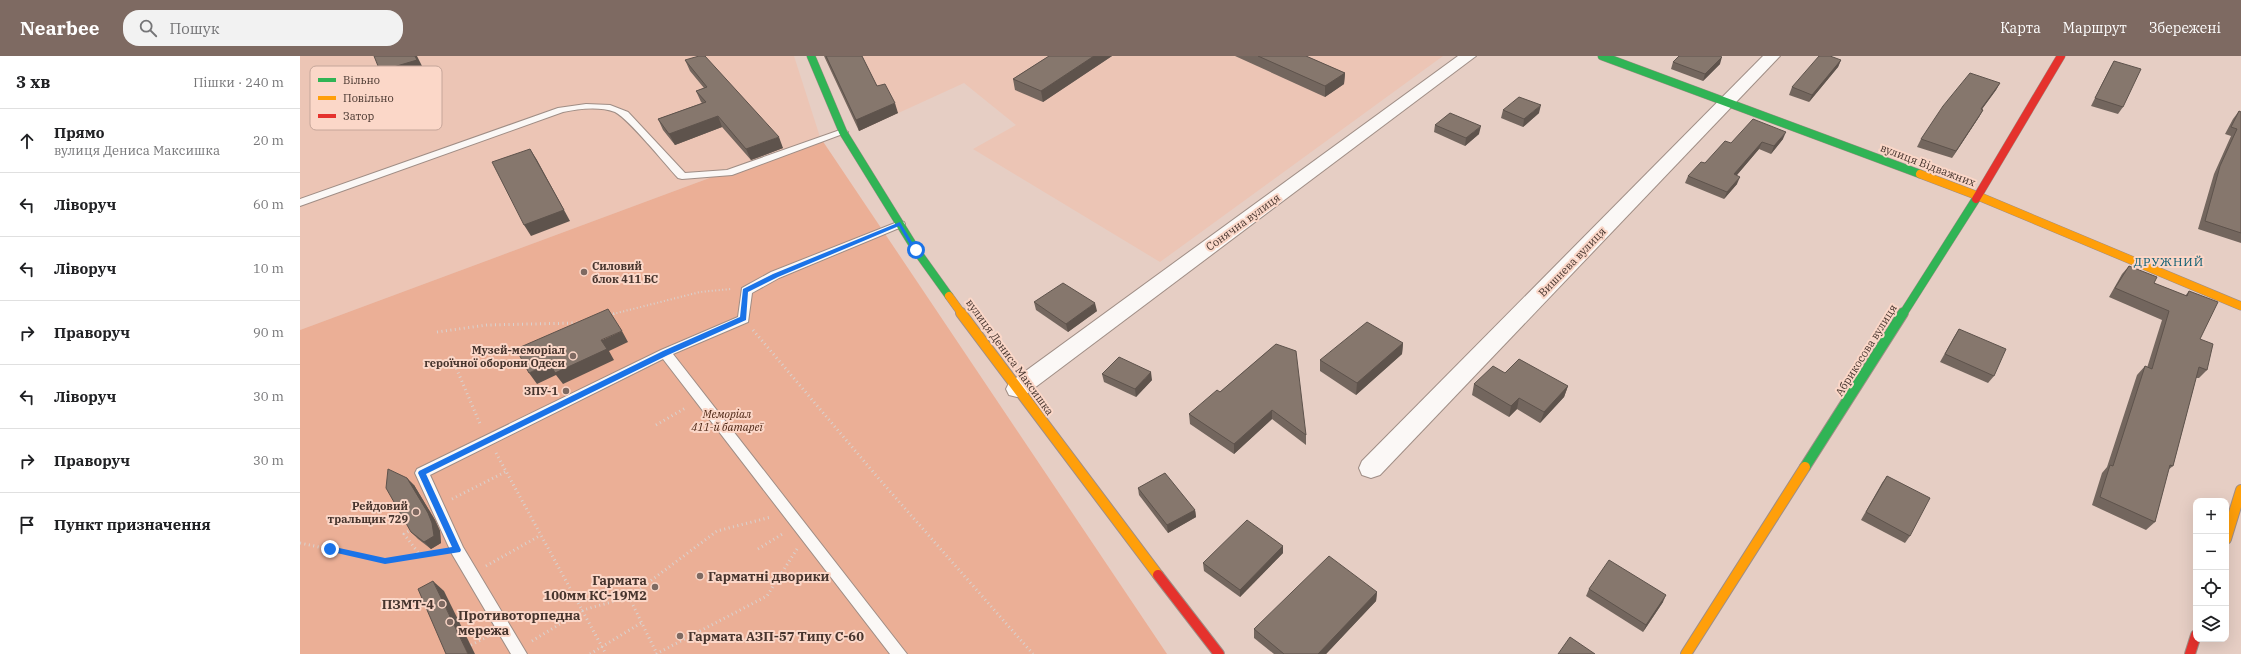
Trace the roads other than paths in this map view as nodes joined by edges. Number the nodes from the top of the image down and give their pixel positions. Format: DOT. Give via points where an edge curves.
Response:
graph roads {
  1 [pos="811,56"];
  2 [pos="1468,56"];
  3 [pos="1602,56"];
  4 [pos="1772,56"];
  5 [pos="2061,56"];
  6 [pos="1728,102"];
  7 [pos="843,132"];
  8 [pos="1978,196"];
  9 [pos="300,203"];
  10 [pos="900,224"];
  11 [pos="2241,306"];
  12 [pos="665,353"];
  13 [pos="1017,389"];
  14 [pos="1371,468"];
  15 [pos="2241,490"];
  16 [pos="2228,534"];
  17 [pos="2194,642"];
  18 [pos="518,652"];
  19 [pos="899,654"];
  20 [pos="1219,654"];
  21 [pos="1686,654"];
  22 [pos="2190,654"];
  1 -- 7 [label="street, вулиця Дениса Максишка"];
  2 -- 13 [label="street, Сонячна вулиця"];
  3 -- 6 [label="street, вулиця Відважних"];
  4 -- 6 [label="street, Вишнева вулиця"];
  5 -- 8 [label="street, Абрикосова вулиця"];
  6 -- 8 [label="street, вулиця Відважних"];
  6 -- 14 [label="street, Вишнева вулиця"];
  7 -- 9 [label="lane" via="728,173 682,176 625,114 614,107 579,107 561,110"];
  7 -- 10 [label="street, вулиця Дениса Максишка"];
  8 -- 11 [label="street, вулиця Відважних"];
  8 -- 21 [label="street, Абрикосова вулиця"];
  10 -- 12 [label="lane" via="776,275 746,291 744,319"];
  10 -- 13 [label="street, вулиця Дениса Максишка"];
  12 -- 18 [label="lane" via="422,473 457,550"];
  12 -- 19 [label="lane"];
  13 -- 20 [label="street, вулиця Дениса Максишка"];
  15 -- 16 [label="street"];
  17 -- 22 [label="street"];
}
